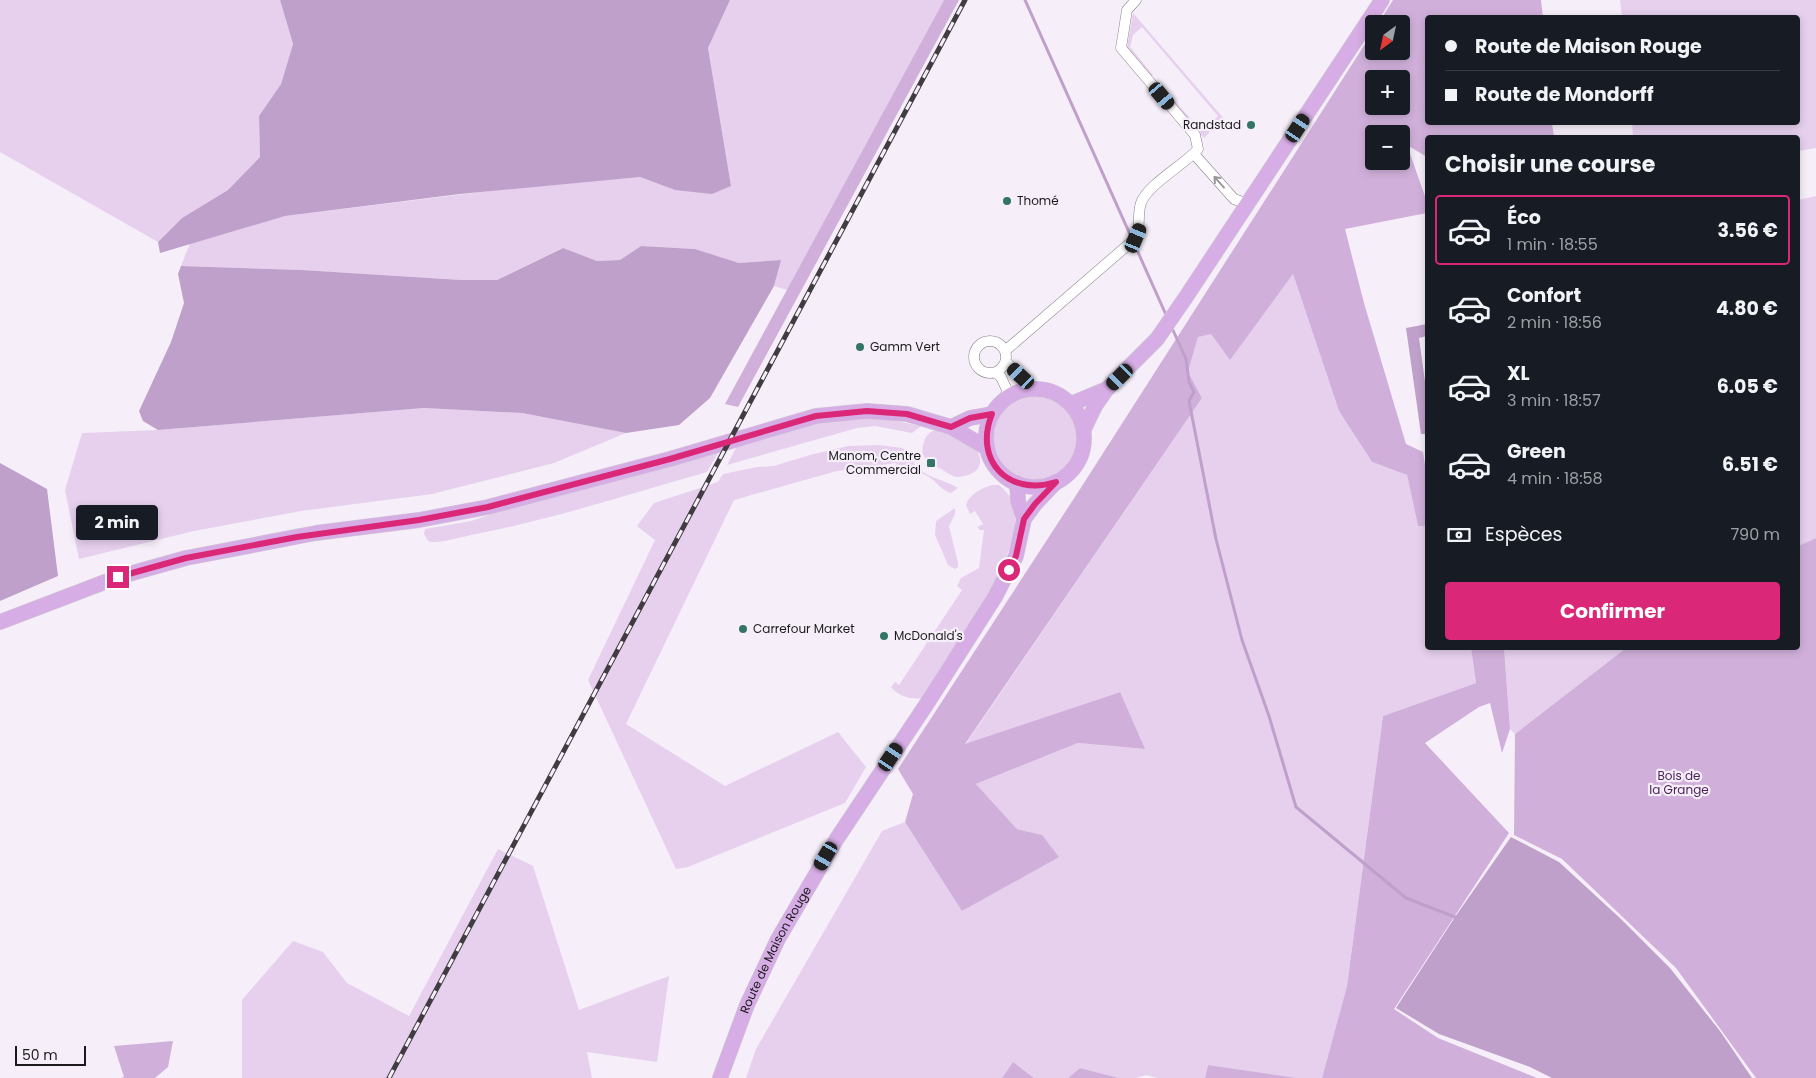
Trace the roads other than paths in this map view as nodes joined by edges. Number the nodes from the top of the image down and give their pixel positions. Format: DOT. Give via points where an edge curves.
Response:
graph roads {
  1 [pos="1136,0"];
  2 [pos="1382,0"];
  3 [pos="1196,150"];
  4 [pos="1248,204"];
  5 [pos="1005,351"];
  6 [pos="1006,362"];
  7 [pos="996,373"];
  8 [pos="1034,388"];
  9 [pos="1107,390"];
  10 [pos="1005,399"];
  11 [pos="1071,404"];
  12 [pos="992,414"];
  13 [pos="951,427"];
  14 [pos="1084,429"];
  15 [pos="987,448"];
  16 [pos="1056,482"];
  17 [pos="1017,483"];
  18 [pos="1024,519"];
  19 [pos="0,622"];
  20 [pos="720,1078"];
  1 -- 3 [label="street" via="1127,10 1121,48 1195,135"];
  2 -- 4 [label="main road"];
  4 -- 3 [label="street, one-way" via="1234,199"];
  3 -- 5 [label="street" via="1148,192 1141,204 1140,229 1136,238"];
  4 -- 9 [label="main road" via="1157,339"];
  5 -- 6 [label="street"];
  5 -- 7 [label="street" via="991,341 982,343 976,350 974,360 978,368 986,373"];
  6 -- 7 [label="street"];
  6 -- 8 [label="street"];
  7 -- 10 [label="street" via="1008,390"];
  8 -- 10 [label="main road" via="1018,391"];
  8 -- 11 [label="main road" via="1054,392"];
  9 -- 11 [label="main road"];
  9 -- 14 [label="main road"];
  10 -- 12 [label="main road"];
  11 -- 14 [label="main road"];
  12 -- 13 [label="main road" via="970,418"];
  12 -- 15 [label="main road" via="986,437"];
  13 -- 15 [label="main road"];
  13 -- 19 [label="main road" via="907,414 867,411 816,416 488,507 186,558 118,577"];
  14 -- 16 [label="main road" via="1080,460 1066,477"];
  15 -- 17 [label="main road" via="997,469"];
  16 -- 17 [label="main road" via="1030,487"];
  16 -- 18 [label="main road"];
  17 -- 18 [label="main road" via="1018,502"];
  18 -- 20 [label="main road, Route de Maison Rouge" via="1016,556 995,597 836,840 778,940 747,1005"];
}
